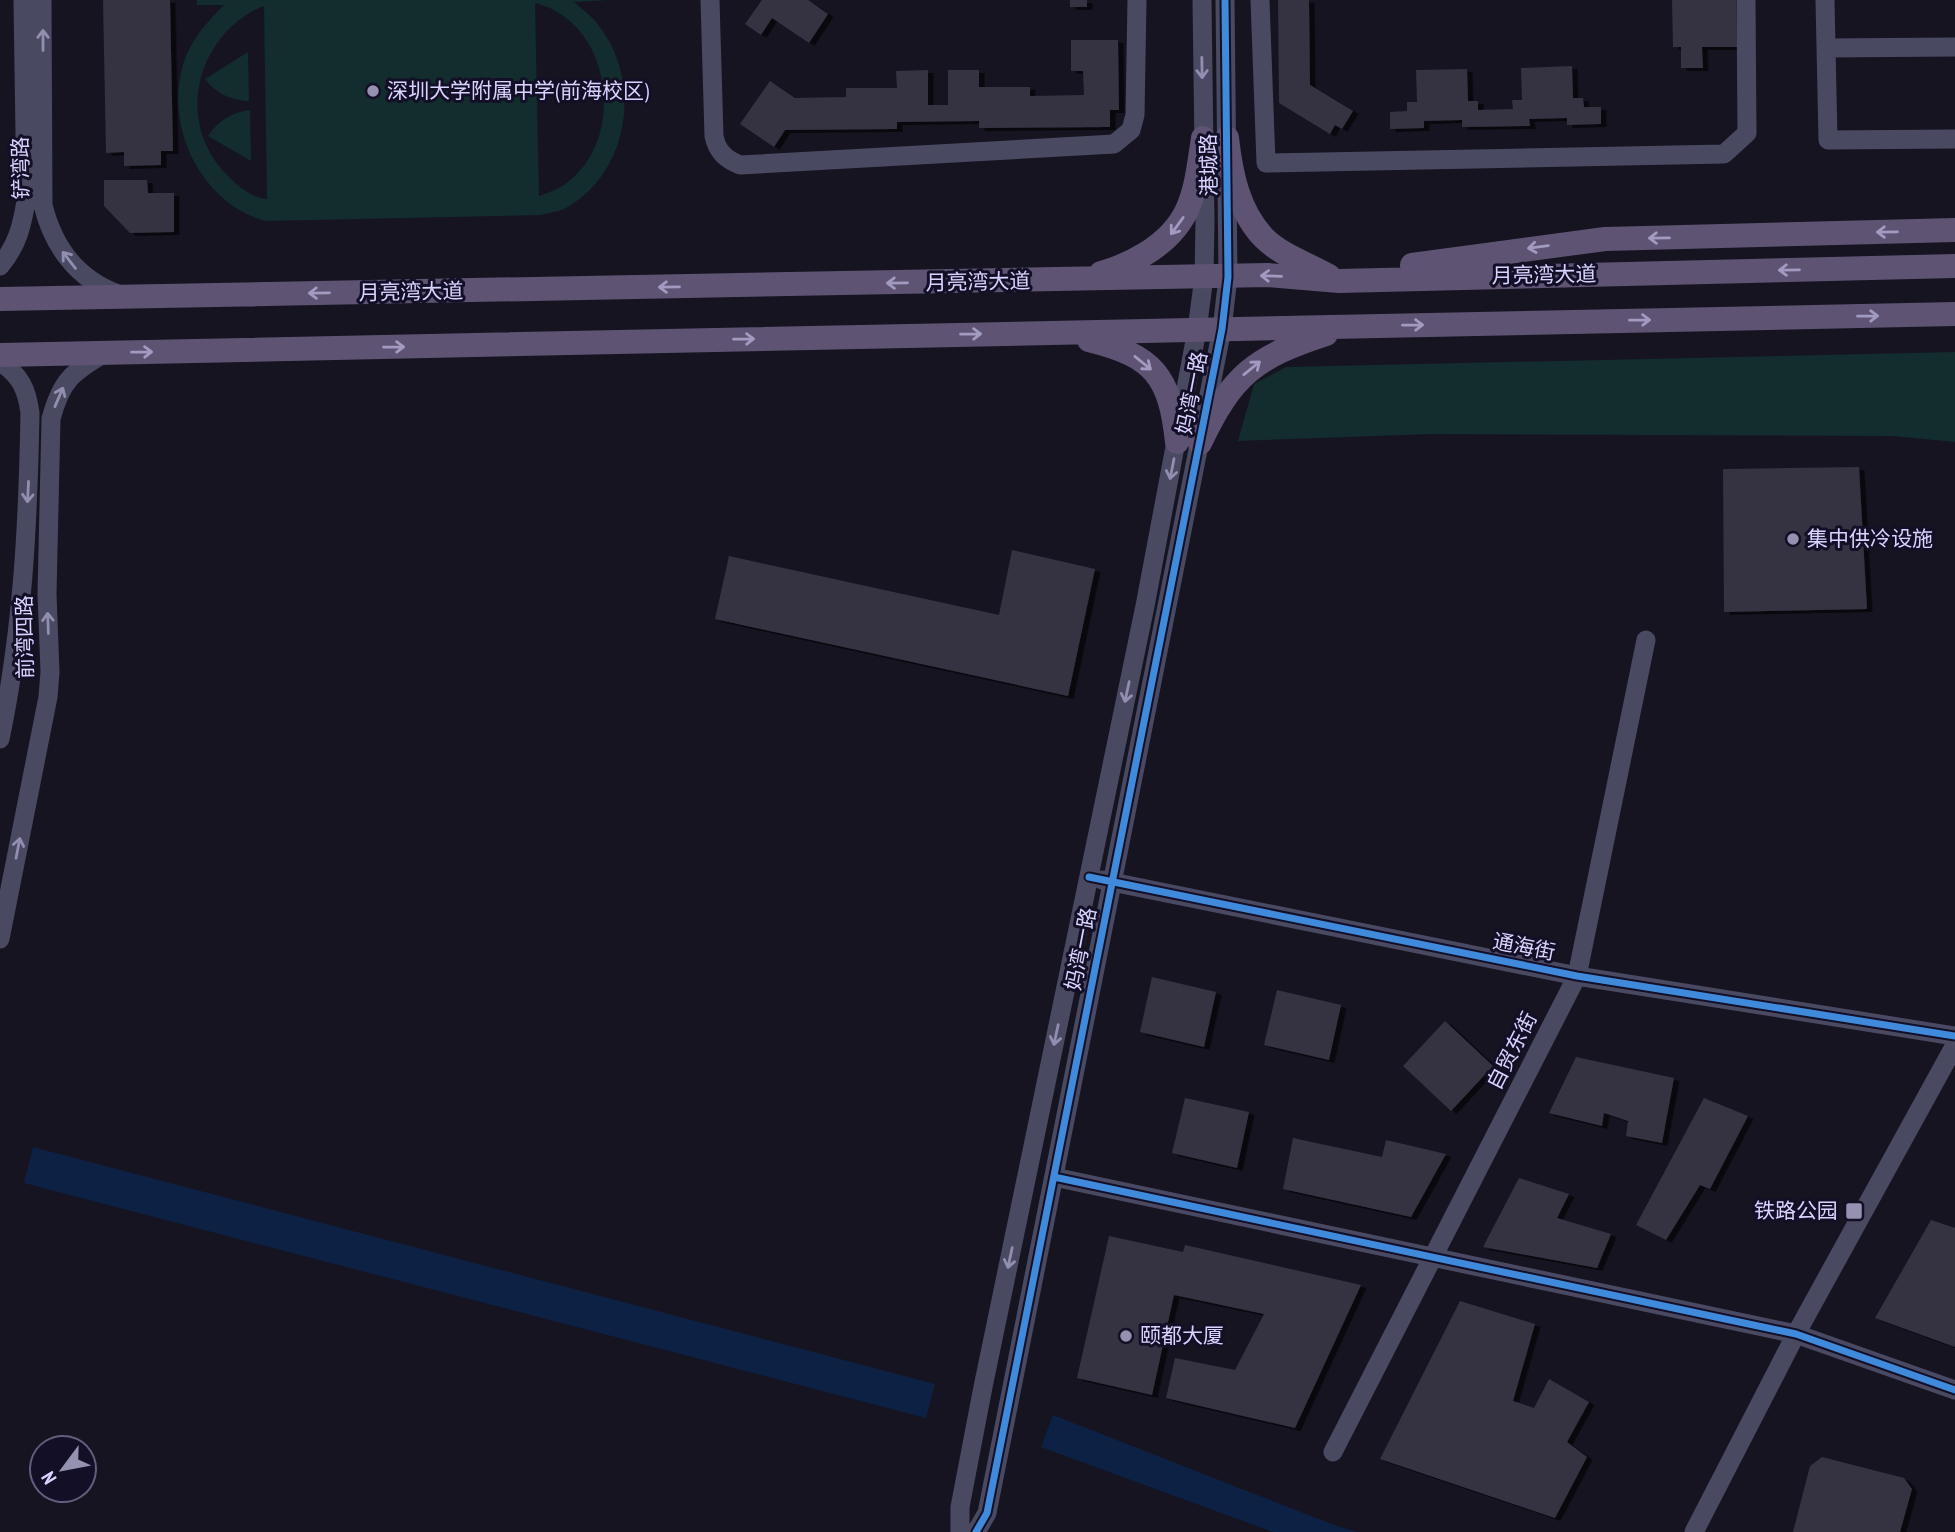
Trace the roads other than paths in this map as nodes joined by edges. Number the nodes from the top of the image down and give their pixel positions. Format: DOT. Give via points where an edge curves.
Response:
graph roads {
  1 [pos="23,0"];
  2 [pos="43,0"];
  3 [pos="710,0"];
  4 [pos="1136,0"];
  5 [pos="1202,0"];
  6 [pos="1225,0"];
  7 [pos="1260,0"];
  8 [pos="1746,0"];
  9 [pos="1825,0"];
  10 [pos="1955,47"];
  11 [pos="1826,48"];
  12 [pos="1215,138"];
  13 [pos="1955,139"];
  14 [pos="1955,230"];
  15 [pos="0,266"];
  16 [pos="1955,266"];
  17 [pos="1216,277"];
  18 [pos="1365,279"];
  19 [pos="1065,280"];
  20 [pos="1339,281"];
  21 [pos="125,297"];
  22 [pos="0,299"];
  23 [pos="1955,314"];
  24 [pos="1362,326"];
  25 [pos="1222,329"];
  26 [pos="1198,330"];
  27 [pos="1057,332"];
  28 [pos="105,353"];
  29 [pos="0,355"];
  30 [pos="0,362"];
  31 [pos="1189,442"];
  32 [pos="1646,640"];
  33 [pos="6,682"];
  34 [pos="0,739"];
  35 [pos="1089,877"];
  36 [pos="1112,882"];
  37 [pos="0,939"];
  38 [pos="1577,976"];
  39 [pos="1955,1036"];
  40 [pos="1955,1045"];
  41 [pos="1054,1177"];
  42 [pos="1432,1256"];
  43 [pos="1796,1334"];
  44 [pos="1955,1390"];
  45 [pos="1333,1451"];
  46 [pos="960,1532"];
  47 [pos="976,1532"];
  48 [pos="1694,1532"];
  1 -- 15 [label="street, 铲湾路" via="26,201 13,250"];
  21 -- 2 [label="street, 铲湾路, one-way" via="99,287 78,271 48,226 43,205"];
  3 -- 4 [label="street" via="714,136 721,153 740,165 1114,144 1131,130 1135,116"];
  5 -- 12 [label="street, 港城路, one-way"];
  6 -- 12 [label="street, 港城路"];
  7 -- 8 [label="street" via="1266,163 1724,154 1747,133"];
  9 -- 11 [label="street"];
  10 -- 11 [label="street"];
  11 -- 13 [label="street" via="1828,140"];
  12 -- 17 [label="street, 港城路"];
  12 -- 19 [label="main road, one-way" via="1176,230 1134,260"];
  12 -- 20 [label="main road" via="1250,220 1265,239"];
  14 -- 18 [label="main road, one-way" via="1605,239 1399,267"];
  16 -- 18 [label="main road, 月亮湾大道, one-way"];
  17 -- 19 [label="main road, 月亮湾大道"];
  20 -- 17 [label="main road, 月亮湾大道, one-way" via="1268,275"];
  17 -- 25 [label="street, 港城路"];
  17 -- 26 [label="street, 港城路"];
  18 -- 20 [label="main road, 月亮湾大道"];
  19 -- 21 [label="main road, 月亮湾大道, one-way"];
  21 -- 22 [label="main road, 月亮湾大道"];
  24 -- 23 [label="main road, one-way"];
  24 -- 25 [label="main road"];
  31 -- 24 [label="main road, one-way" via="1252,366 1295,344"];
  25 -- 26 [label="main road"];
  25 -- 31 [label="street, 妈湾一路"];
  26 -- 27 [label="main road"];
  26 -- 31 [label="street, 妈湾一路"];
  28 -- 27 [label="main road, one-way"];
  27 -- 31 [label="main road, one-way" via="1128,351 1146,363 1165,383"];
  28 -- 29 [label="main road"];
  37 -- 28 [label="street, 前湾四路, one-way" via="48,697 51,419 65,383 77,369"];
  30 -- 33 [label="street, 前湾四路, one-way" via="22,382 30,412 23,595"];
  31 -- 35 [label="street, 妈湾一路, one-way"];
  31 -- 36 [label="street, 妈湾一路"];
  32 -- 38 [label="street, 自贸东街"];
  33 -- 34 [label="street, 前湾四路"];
  35 -- 36 [label="street, 通海街"];
  35 -- 46 [label="street, 妈湾一路, one-way" via="983,1387 960,1507"];
  36 -- 38 [label="street, 通海街"];
  36 -- 41 [label="street, 妈湾一路"];
  38 -- 39 [label="street, 通海街"];
  38 -- 42 [label="street, 自贸东街"];
  40 -- 43 [label="street"];
  41 -- 42 [label="street"];
  41 -- 47 [label="street, 妈湾一路" via="987,1514"];
  42 -- 43 [label="street"];
  42 -- 45 [label="street, 自贸东街"];
  43 -- 44 [label="street"];
  43 -- 48 [label="street"];
}
